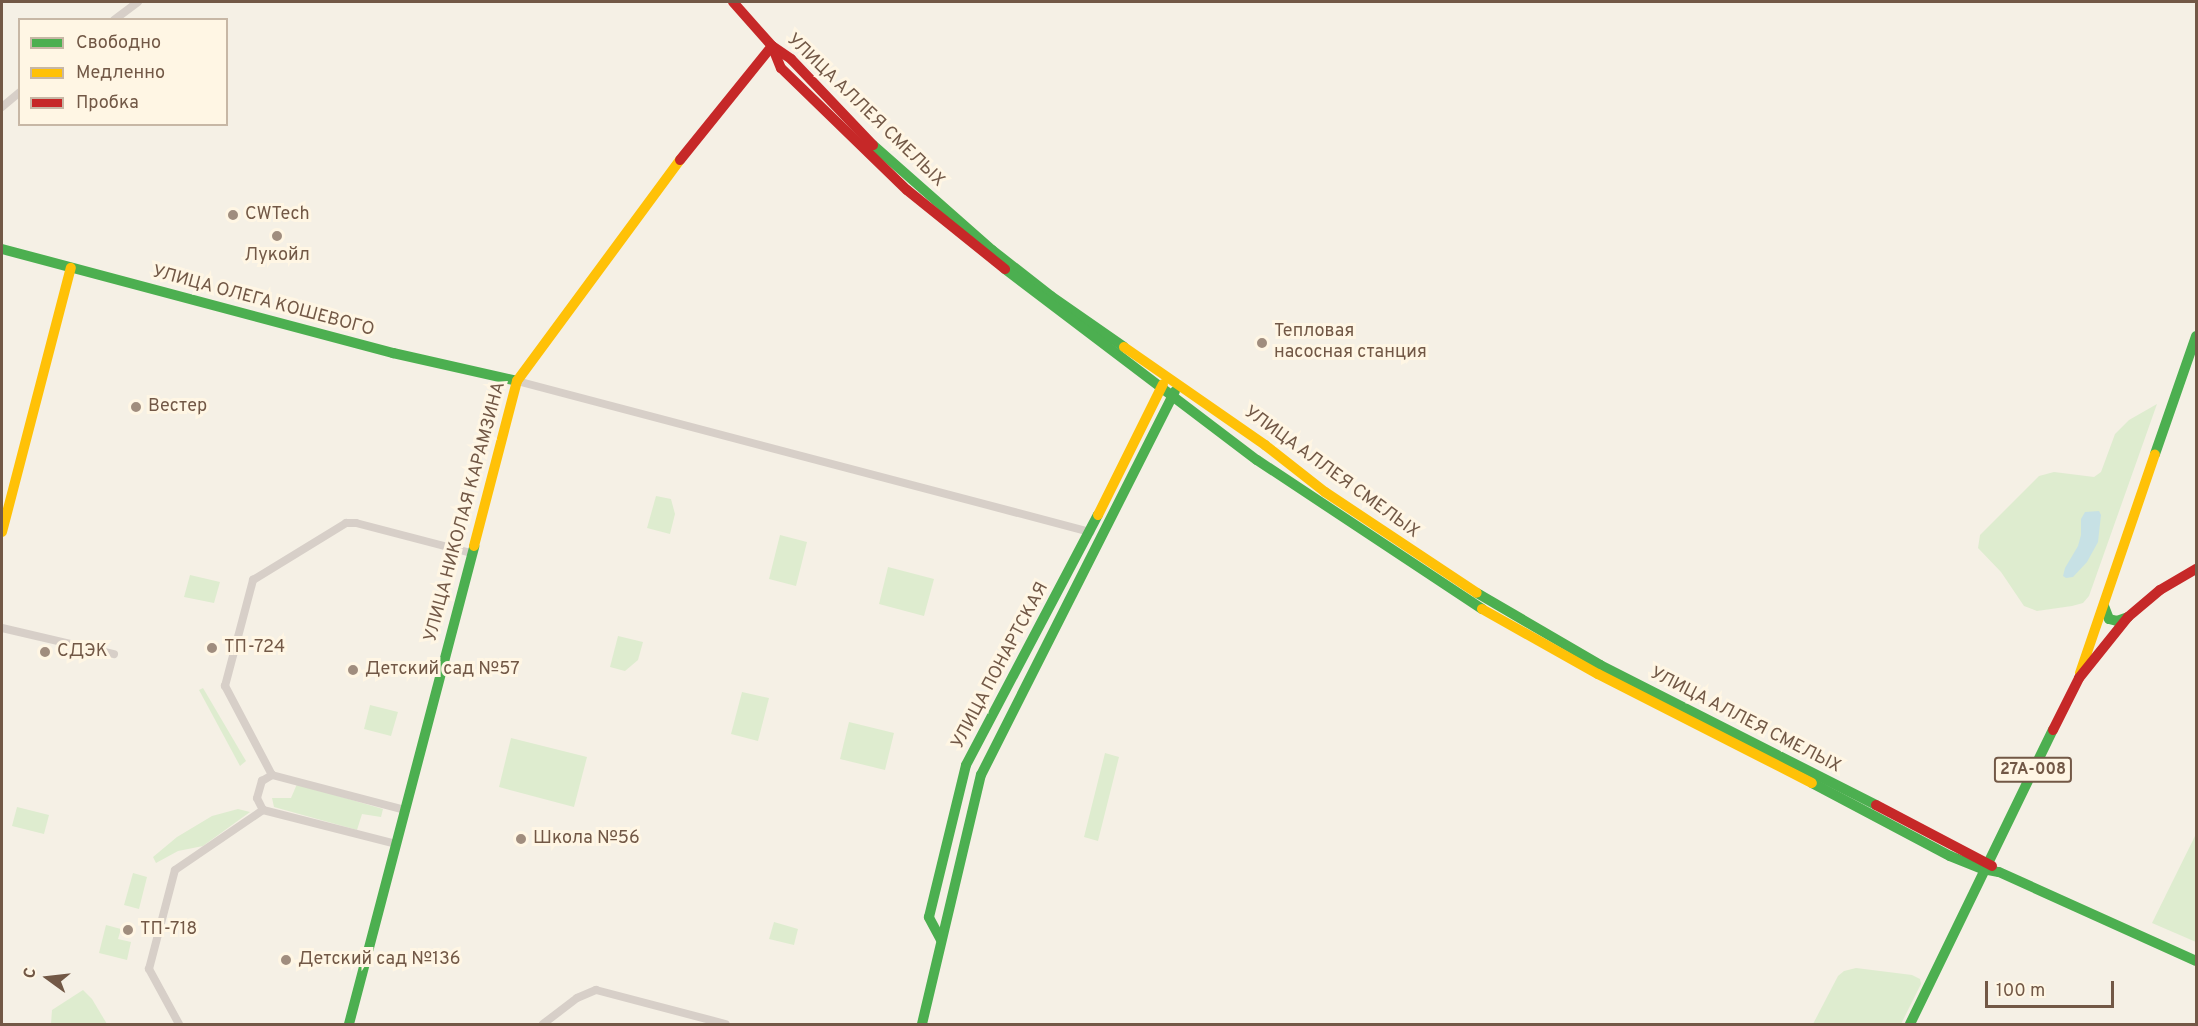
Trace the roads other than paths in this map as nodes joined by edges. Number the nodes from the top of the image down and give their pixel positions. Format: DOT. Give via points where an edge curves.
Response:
graph roads {
  1 [pos="138,2"];
  2 [pos="734,2"];
  3 [pos="117,18"];
  4 [pos="772,46"];
  5 [pos="18,94"];
  6 [pos="2,107"];
  7 [pos="2,249"];
  8 [pos="71,268"];
  9 [pos="2196,336"];
  10 [pos="1166,376"];
  11 [pos="517,381"];
  12 [pos="1178,385"];
  13 [pos="1161,388"];
  14 [pos="1172,398"];
  15 [pos="2,532"];
  16 [pos="1090,532"];
  17 [pos="471,553"];
  18 [pos="2196,569"];
  19 [pos="1065,581"];
  20 [pos="1078,587"];
  21 [pos="2104,603"];
  22 [pos="2127,617"];
  23 [pos="2,628"];
  24 [pos="114,654"];
  25 [pos="2079,678"];
  26 [pos="272,775"];
  27 [pos="263,810"];
  28 [pos="405,810"];
  29 [pos="396,844"];
  30 [pos="1985,865"];
  31 [pos="929,917"];
  32 [pos="946,921"];
  33 [pos="941,940"];
  34 [pos="2196,961"];
  35 [pos="179,1024"];
  36 [pos="350,1024"];
  37 [pos="543,1024"];
  38 [pos="726,1024"];
  39 [pos="922,1024"];
  40 [pos="1910,1024"];
  1 -- 3 [label="street"];
  2 -- 4 [label="main road, УЛИЦА АЛЛЕЯ СМЕЛЫХ"];
  4 -- 10 [label="main road, УЛИЦА АЛЛЕЯ СМЕЛЫХ" via="791,59 867,140 961,224 1051,296"];
  4 -- 11 [label="main road, УЛИЦА НИКОЛАЯ КАРАМЗИНА" via="698,135"];
  4 -- 13 [label="main road" via="781,68 907,190"];
  5 -- 6 [label="street"];
  7 -- 8 [label="main road, УЛИЦА ОЛЕГА КОШЕВОГО"];
  8 -- 11 [label="main road, УЛИЦА ОЛЕГА КОШЕВОГО" via="393,354"];
  8 -- 15 [label="main road"];
  9 -- 21 [label="main road"];
  10 -- 12 [label="main road, УЛИЦА АЛЛЕЯ СМЕЛЫХ"];
  10 -- 13 [label="main road, УЛИЦА ПОНАРТСКАЯ"];
  11 -- 16 [label="street"];
  11 -- 17 [label="main road, УЛИЦА НИКОЛАЯ КАРАМЗИНА"];
  12 -- 14 [label="main road, УЛИЦА ПОНАРТСКАЯ"];
  12 -- 30 [label="main road, УЛИЦА АЛЛЕЯ СМЕЛЫХ" via="1392,539 1514,617 1600,665 1904,817"];
  13 -- 14 [label="main road"];
  13 -- 16 [label="main road, УЛИЦА ПОНАРТСКАЯ"];
  14 -- 20 [label="main road, УЛИЦА ПОНАРТСКАЯ"];
  14 -- 30 [label="main road" via="1257,460 1489,613 1670,712 1950,856"];
  16 -- 19 [label="main road, УЛИЦА ПОНАРТСКАЯ"];
  17 -- 26 [label="street" via="346,523 253,580 225,686"];
  17 -- 28 [label="main road, УЛИЦА НИКОЛАЯ КАРАМЗИНА"];
  18 -- 22 [label="main road, 27А-008" via="2160,590"];
  19 -- 20 [label="main road, УЛИЦА ПОНАРТСКАЯ"];
  19 -- 31 [label="main road, УЛИЦА ПОНАРТСКАЯ" via="966,765"];
  20 -- 32 [label="main road, УЛИЦА ПОНАРТСКАЯ" via="981,775"];
  21 -- 22 [label="main road" via="2109,619"];
  21 -- 25 [label="main road"];
  22 -- 25 [label="main road, 27А-008"];
  23 -- 24 [label="street"];
  25 -- 30 [label="main road, 27А-008"];
  26 -- 27 [label="street" via="262,781 257,798"];
  26 -- 28 [label="street"];
  27 -- 29 [label="street"];
  27 -- 35 [label="street" via="175,870 150,969"];
  28 -- 29 [label="main road, УЛИЦА НИКОЛАЯ КАРАМЗИНА"];
  29 -- 36 [label="main road, УЛИЦА НИКОЛАЯ КАРАМЗИНА"];
  30 -- 34 [label="main road"];
  30 -- 40 [label="main road, 27А-008"];
  31 -- 32 [label="main road"];
  31 -- 33 [label="main road"];
  32 -- 33 [label="main road, УЛИЦА ПОНАРТСКАЯ"];
  33 -- 39 [label="main road, УЛИЦА ПОНАРТСКАЯ"];
  37 -- 38 [label="street" via="577,998 596,990"];
}
